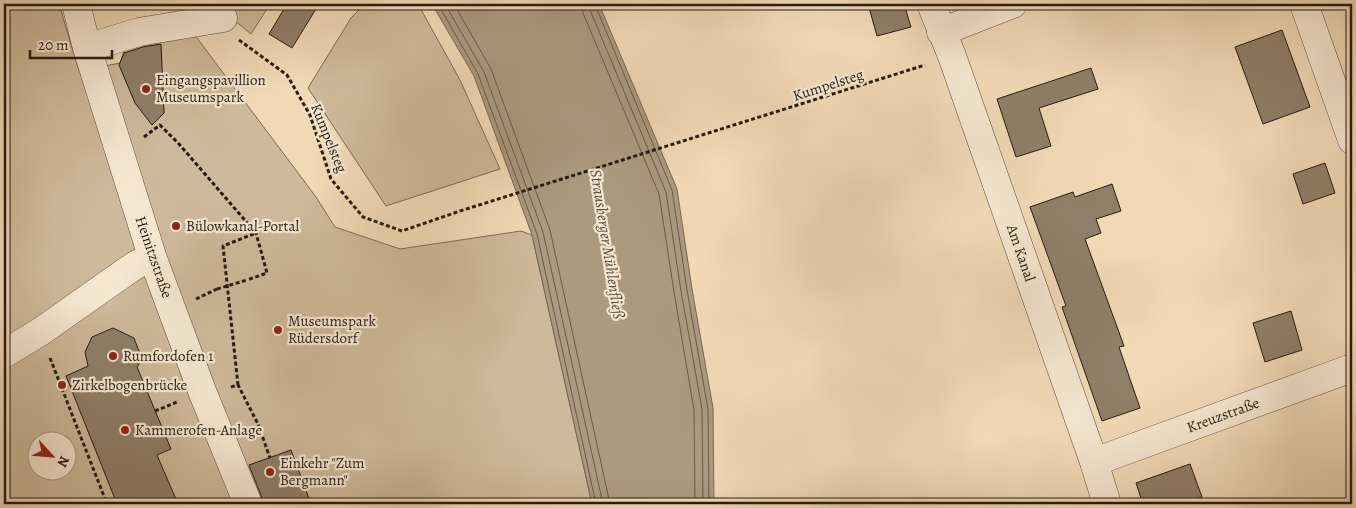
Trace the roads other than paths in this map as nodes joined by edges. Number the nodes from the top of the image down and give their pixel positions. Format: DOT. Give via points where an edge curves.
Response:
graph roads {
  1 [pos="76,4"];
  2 [pos="931,4"];
  3 [pos="1012,4"];
  4 [pos="1304,4"];
  5 [pos="223,18"];
  6 [pos="947,44"];
  7 [pos="87,48"];
  8 [pos="1352,140"];
  9 [pos="152,256"];
  10 [pos="4,354"];
  11 [pos="1352,368"];
  12 [pos="1094,462"];
  13 [pos="248,504"];
  14 [pos="1107,504"];
  1 -- 7 [label="street, Heinitzstraße"];
  2 -- 6 [label="street, Am Kanal"];
  3 -- 6 [label="street"];
  4 -- 8 [label="street"];
  5 -- 7 [label="street" via="139,32"];
  6 -- 12 [label="street, Am Kanal"];
  7 -- 9 [label="street, Heinitzstraße"];
  9 -- 10 [label="street"];
  9 -- 13 [label="street, Heinitzstraße"];
  11 -- 12 [label="street, Kreuzstraße"];
  12 -- 14 [label="street, Am Kanal"];
}
